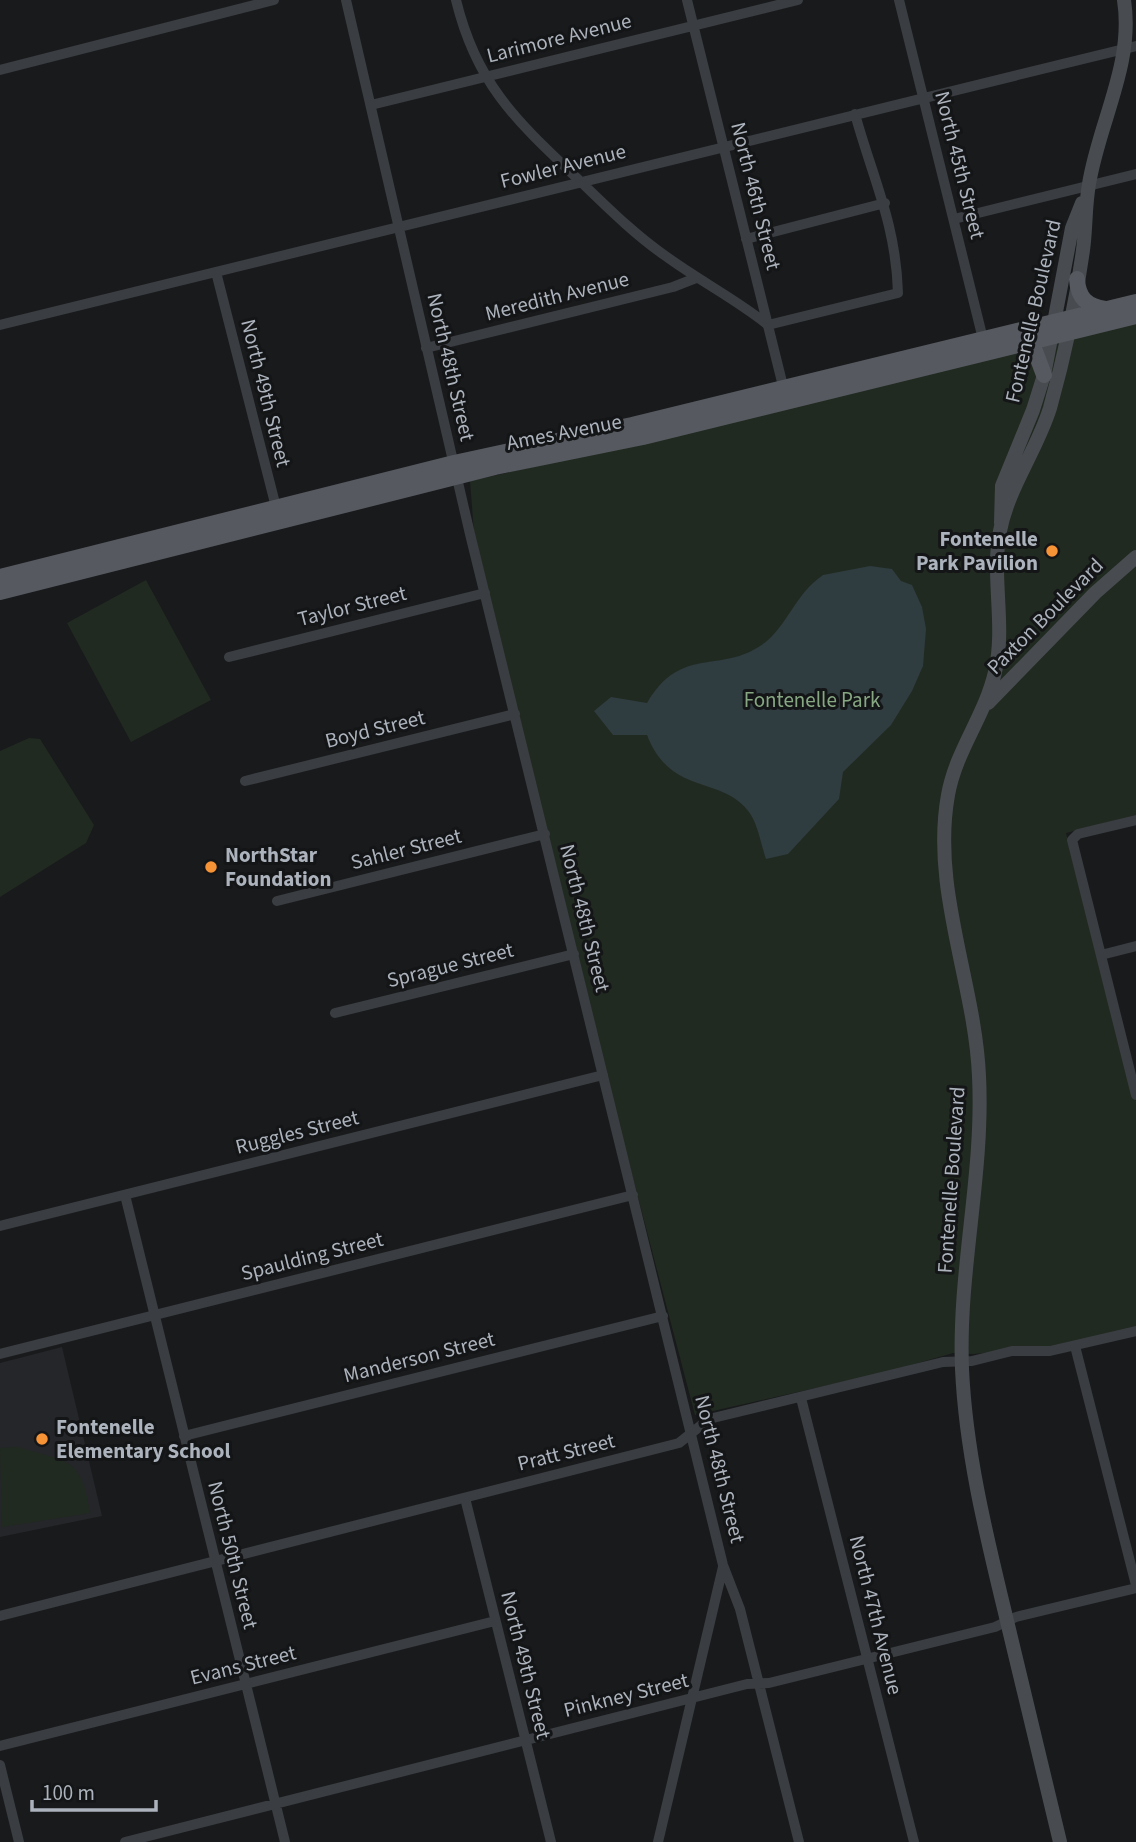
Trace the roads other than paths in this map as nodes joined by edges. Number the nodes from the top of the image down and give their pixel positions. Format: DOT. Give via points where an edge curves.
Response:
graph roads {
  1 [pos="274,0"];
  2 [pos="346,0"];
  3 [pos="456,0"];
  4 [pos="687,0"];
  5 [pos="798,0"];
  6 [pos="899,0"];
  7 [pos="1124,0"];
  8 [pos="693,26"];
  9 [pos="1130,48"];
  10 [pos="0,70"];
  11 [pos="486,76"];
  12 [pos="923,98"];
  13 [pos="371,104"];
  14 [pos="855,114"];
  15 [pos="724,147"];
  16 [pos="1136,174"];
  17 [pos="581,182"];
  18 [pos="1088,186"];
  19 [pos="885,203"];
  20 [pos="954,219"];
  21 [pos="398,226"];
  22 [pos="746,239"];
  23 [pos="216,272"];
  24 [pos="696,278"];
  25 [pos="1077,279"];
  26 [pos="1136,302"];
  27 [pos="1105,309"];
  28 [pos="1136,316"];
  29 [pos="0,325"];
  30 [pos="768,326"];
  31 [pos="1061,327"];
  32 [pos="983,339"];
  33 [pos="1020,344"];
  34 [pos="426,348"];
  35 [pos="942,349"];
  36 [pos="1044,375"];
  37 [pos="867,381"];
  38 [pos="785,395"];
  39 [pos="456,470"];
  40 [pos="279,514"];
  41 [pos="1001,525"];
  42 [pos="1136,557"];
  43 [pos="0,577"];
  44 [pos="0,592"];
  45 [pos="485,593"];
  46 [pos="229,657"];
  47 [pos="996,669"];
  48 [pos="1016,675"];
  49 [pos="985,706"];
  50 [pos="515,714"];
  51 [pos="245,780"];
  52 [pos="1136,820"];
  53 [pos="545,834"];
  54 [pos="277,901"];
  55 [pos="1136,946"];
  56 [pos="574,954"];
  57 [pos="1101,955"];
  58 [pos="335,1013"];
  59 [pos="603,1074"];
  60 [pos="1134,1075"];
  61 [pos="1136,1096"];
  62 [pos="125,1195"];
  63 [pos="633,1195"];
  64 [pos="0,1226"];
  65 [pos="154,1315"];
  66 [pos="663,1316"];
  67 [pos="1136,1331"];
  68 [pos="1075,1346"];
  69 [pos="0,1354"];
  70 [pos="962,1361"];
  71 [pos="801,1398"];
  72 [pos="692,1434"];
  73 [pos="184,1436"];
  74 [pos="465,1498"];
  75 [pos="215,1562"];
  76 [pos="723,1565"];
  77 [pos="1136,1586"];
  78 [pos="0,1616"];
  79 [pos="495,1620"];
  80 [pos="1007,1621"];
  81 [pos="867,1658"];
  82 [pos="759,1683"];
  83 [pos="245,1684"];
  84 [pos="692,1698"];
  85 [pos="526,1740"];
  86 [pos="0,1746"];
  87 [pos="0,1765"];
  88 [pos="275,1804"];
  89 [pos="19,1842"];
  90 [pos="125,1842"];
  91 [pos="285,1842"];
  92 [pos="551,1842"];
  93 [pos="658,1842"];
  94 [pos="799,1842"];
  95 [pos="914,1842"];
  96 [pos="1060,1842"];
  1 -- 10 [label="street"];
  2 -- 13 [label="street, North 48th Street"];
  3 -- 11 [label="street" via="467,39"];
  4 -- 8 [label="street, North 46th Street"];
  5 -- 8 [label="street, Larimore Avenue"];
  6 -- 12 [label="street, North 45th Street"];
  7 -- 9 [label="main road, Fontenelle Boulevard"];
  8 -- 11 [label="street, Larimore Avenue"];
  8 -- 15 [label="street, North 46th Street"];
  9 -- 12 [label="street, Fowler Avenue"];
  9 -- 18 [label="main road, Fontenelle Boulevard"];
  11 -- 13 [label="street, Larimore Avenue"];
  11 -- 17 [label="street" via="514,118"];
  12 -- 14 [label="street, Fowler Avenue"];
  12 -- 20 [label="street, North 45th Street"];
  13 -- 21 [label="street, North 48th Street"];
  14 -- 15 [label="street, Fowler Avenue"];
  14 -- 19 [label="street"];
  15 -- 17 [label="street, Fowler Avenue"];
  15 -- 22 [label="street, North 46th Street"];
  16 -- 18 [label="street"];
  17 -- 21 [label="street, Fowler Avenue"];
  17 -- 24 [label="street"];
  18 -- 20 [label="street"];
  18 -- 25 [label="main road, Fontenelle Boulevard"];
  18 -- 31 [label="main road, Fontenelle Boulevard" via="1072,228"];
  19 -- 22 [label="street"];
  19 -- 30 [label="street" via="896,250 898,293"];
  20 -- 32 [label="street, North 45th Street"];
  21 -- 23 [label="street, Fowler Avenue"];
  21 -- 34 [label="street, North 48th Street"];
  22 -- 30 [label="street, North 46th Street"];
  23 -- 29 [label="street, Fowler Avenue"];
  23 -- 40 [label="street, North 49th Street"];
  24 -- 30 [label="street"];
  24 -- 34 [label="street, Meredith Avenue"];
  25 -- 27 [label="main road" via="1085,302"];
  25 -- 31 [label="main road, Fontenelle Boulevard"];
  26 -- 27 [label="main road, Ames Avenue"];
  27 -- 31 [label="main road, Ames Avenue"];
  28 -- 31 [label="main road, Ames Avenue"];
  30 -- 38 [label="street, North 46th Street"];
  31 -- 32 [label="main road, Ames Avenue"];
  31 -- 33 [label="main road, Ames Avenue"];
  31 -- 36 [label="main road, Fontenelle Boulevard"];
  31 -- 41 [label="main road, Fontenelle Boulevard" via="1043,426"];
  32 -- 35 [label="main road, Ames Avenue"];
  33 -- 36 [label="main road" via="1035,351"];
  33 -- 37 [label="main road, Ames Avenue"];
  34 -- 39 [label="street, North 48th Street"];
  35 -- 37 [label="main road" via="879,370"];
  35 -- 38 [label="main road, Ames Avenue"];
  36 -- 41 [label="main road, Fontenelle Boulevard" via="1003,483"];
  37 -- 38 [label="main road, Ames Avenue"];
  38 -- 39 [label="main road, Ames Avenue" via="632,425"];
  39 -- 40 [label="main road, Ames Avenue"];
  39 -- 45 [label="street, North 48th Street"];
  40 -- 43 [label="main road, Ames Avenue"];
  40 -- 44 [label="main road, Ames Avenue"];
  41 -- 47 [label="main road, Fontenelle Boulevard"];
  42 -- 48 [label="main road, Paxton Boulevard"];
  45 -- 46 [label="street, Taylor Street"];
  45 -- 50 [label="street, North 48th Street"];
  47 -- 48 [label="main road"];
  47 -- 49 [label="main road, Fontenelle Boulevard"];
  48 -- 49 [label="main road, Paxton Boulevard"];
  49 -- 70 [label="main road, Fontenelle Boulevard" via="957,758 944,830 946,872 980,1079"];
  50 -- 51 [label="street, Boyd Street"];
  50 -- 53 [label="street, North 48th Street"];
  52 -- 57 [label="street" via="1074,837"];
  53 -- 54 [label="street, Sahler Street"];
  53 -- 56 [label="street, North 48th Street"];
  55 -- 57 [label="street"];
  56 -- 58 [label="street, Sprague Street"];
  56 -- 59 [label="street, North 48th Street"];
  57 -- 60 [label="street"];
  59 -- 62 [label="street, Ruggles Street"];
  59 -- 63 [label="street, North 48th Street"];
  60 -- 61 [label="street"];
  62 -- 64 [label="street, Ruggles Street"];
  62 -- 65 [label="street, North 50th Street"];
  63 -- 65 [label="street, Spaulding Street"];
  63 -- 66 [label="street, North 48th Street"];
  65 -- 69 [label="street, Spaulding Street"];
  65 -- 73 [label="street, North 50th Street"];
  66 -- 72 [label="street, North 48th Street"];
  66 -- 73 [label="street, Manderson Street"];
  67 -- 68 [label="street, Pratt Street"];
  68 -- 70 [label="street, Pratt Street"];
  68 -- 77 [label="street"];
  70 -- 71 [label="street, Pratt Street"];
  70 -- 80 [label="main road, Fontenelle Boulevard" via="976,1485"];
  71 -- 72 [label="street, Pratt Street" via="709,1419"];
  71 -- 81 [label="street, North 47th Avenue"];
  72 -- 74 [label="street, Pratt Street" via="679,1443"];
  72 -- 76 [label="street, North 48th Street"];
  73 -- 75 [label="street, North 50th Street"];
  74 -- 75 [label="street, Pratt Street"];
  74 -- 79 [label="street, North 49th Street"];
  75 -- 78 [label="street, Pratt Street"];
  75 -- 83 [label="street, North 50th Street"];
  76 -- 82 [label="street, North 48th Street"];
  76 -- 84 [label="street"];
  77 -- 80 [label="street, Pinkney Street"];
  79 -- 83 [label="street, Evans Street"];
  79 -- 85 [label="street, North 49th Street"];
  80 -- 81 [label="street, Pinkney Street"];
  80 -- 96 [label="main road, Fontenelle Boulevard"];
  81 -- 82 [label="street, Pinkney Street"];
  81 -- 95 [label="street, North 47th Avenue"];
  82 -- 84 [label="street, Pinkney Street"];
  82 -- 94 [label="street, North 48th Street"];
  83 -- 86 [label="street, Evans Street"];
  83 -- 88 [label="street, North 50th Street"];
  84 -- 85 [label="street, Pinkney Street"];
  84 -- 93 [label="street"];
  85 -- 88 [label="street, Pinkney Street"];
  85 -- 92 [label="street, North 49th Street"];
  87 -- 89 [label="street"];
  88 -- 90 [label="street, Pinkney Street"];
  88 -- 91 [label="street, North 50th Street"];
}
